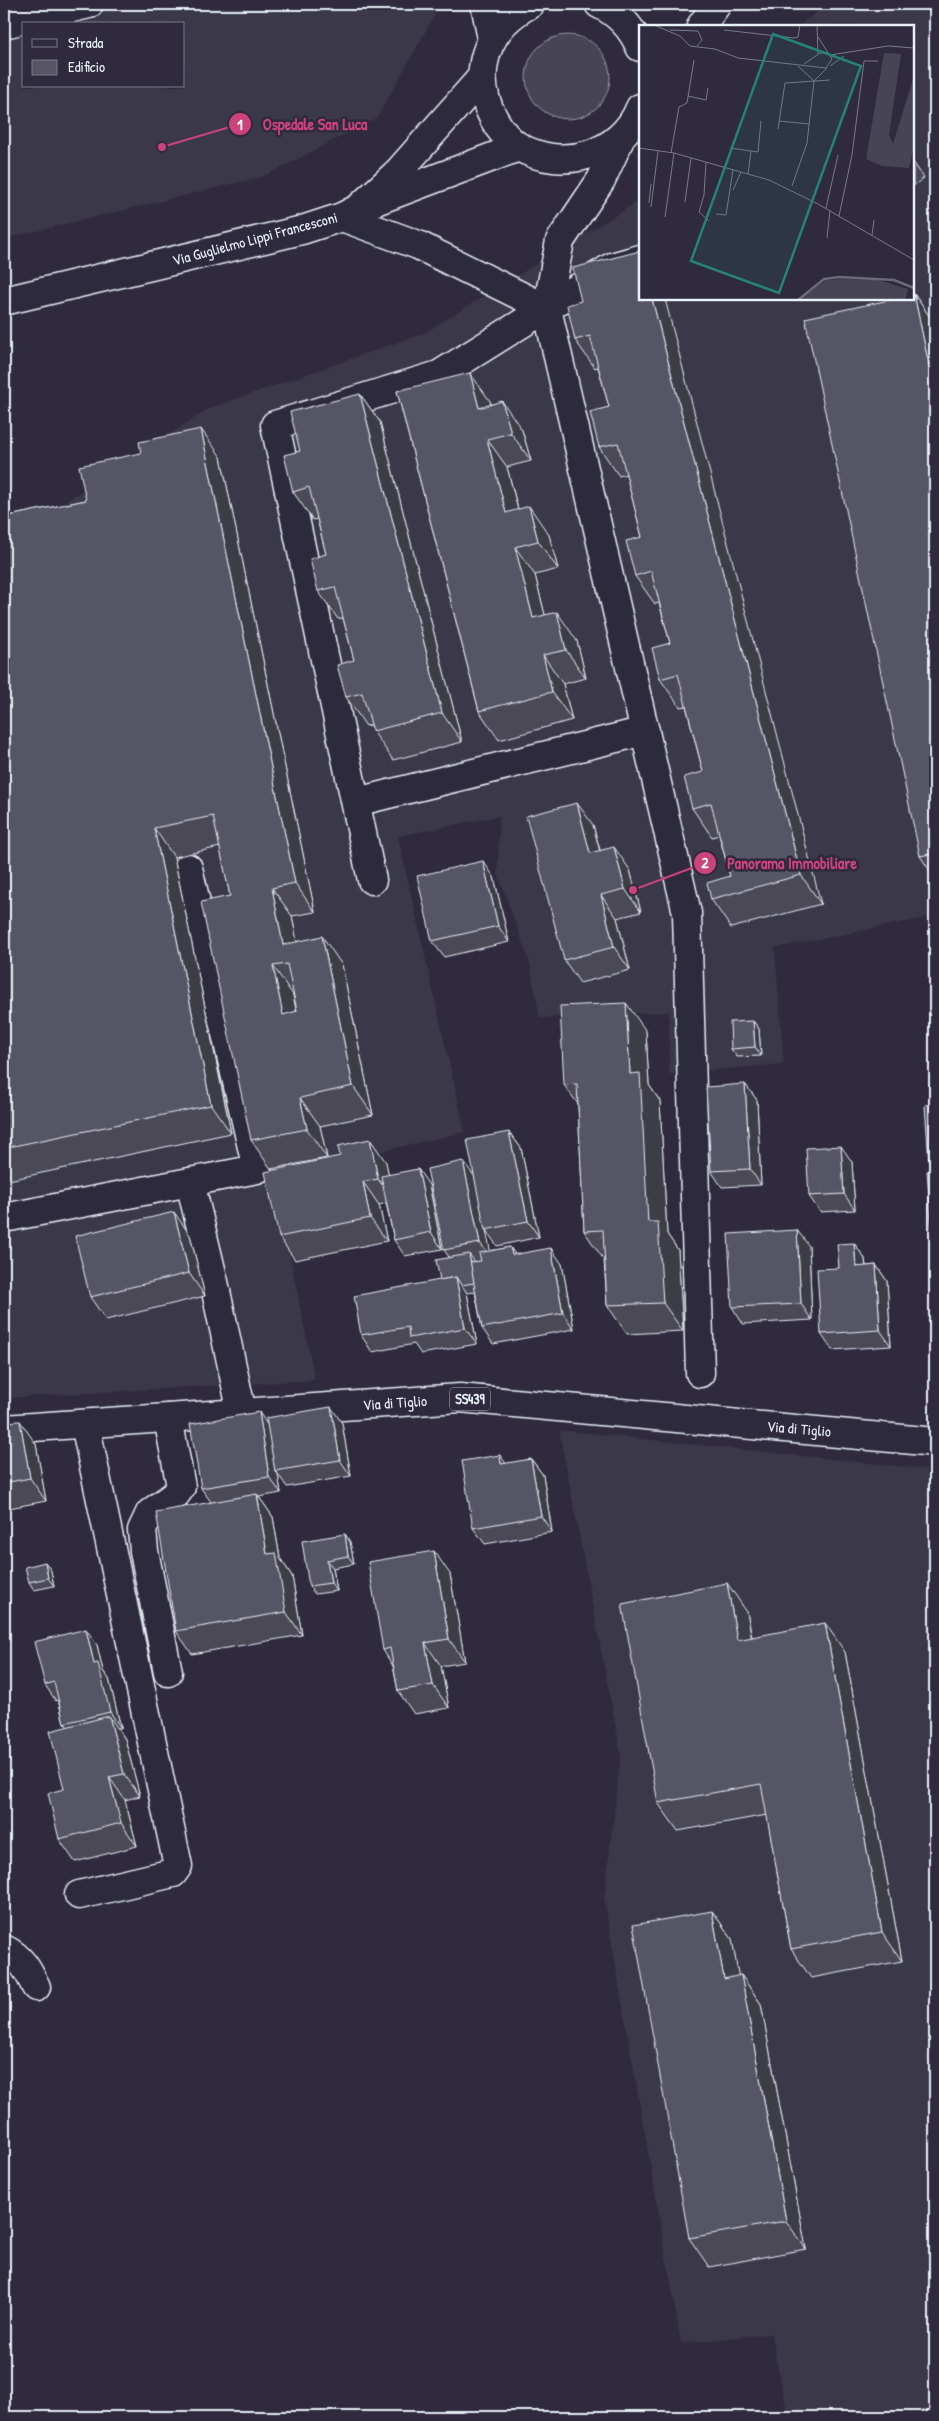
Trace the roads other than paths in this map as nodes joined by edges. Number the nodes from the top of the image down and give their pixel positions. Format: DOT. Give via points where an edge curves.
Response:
graph roads {
  1 [pos="89,4"];
  2 [pos="485,4"];
  3 [pos="530,4"];
  4 [pos="718,4"];
  5 [pos="609,5"];
  6 [pos="4,24"];
  7 [pos="702,25"];
  8 [pos="492,39"];
  9 [pos="639,44"];
  10 [pos="482,77"];
  11 [pos="639,112"];
  12 [pos="621,137"];
  13 [pos="519,148"];
  14 [pos="351,212"];
  15 [pos="639,259"];
  16 [pos="4,301"];
  17 [pos="547,309"];
  18 [pos="645,730"];
  19 [pos="356,802"];
  20 [pos="188,868"];
  21 [pos="372,880"];
  22 [pos="190,1182"];
  23 [pos="4,1218"];
  24 [pos="700,1372"];
  25 [pos="242,1413"];
  26 [pos="168,1418"];
  27 [pos="85,1424"];
  28 [pos="4,1429"];
  29 [pos="935,1442"];
  30 [pos="168,1672"];
  31 [pos="79,1896"];
  32 [pos="4,1950"];
  33 [pos="36,1987"];
  1 -- 6 [label="street"];
  2 -- 8 [label="street"];
  3 -- 8 [label="street" via="509,18"];
  4 -- 7 [label="street"];
  5 -- 9 [label="street"];
  8 -- 10 [label="street"];
  10 -- 13 [label="street" via="488,108 502,131"];
  10 -- 14 [label="street, Via Guglielmo Lippi Francesconi" via="398,172"];
  11 -- 12 [label="street"];
  12 -- 13 [label="street" via="598,152 572,159 544,157"];
  12 -- 17 [label="street" via="601,180 560,241"];
  13 -- 14 [label="street"];
  14 -- 16 [label="street, Via Guglielmo Lippi Francesconi" via="302,230"];
  14 -- 17 [label="street"];
  15 -- 17 [label="street" via="612,267"];
  17 -- 18 [label="street"];
  17 -- 19 [label="street" via="439,375 275,425"];
  18 -- 19 [label="street"];
  18 -- 24 [label="street" via="687,913"];
  19 -- 21 [label="street"];
  20 -- 22 [label="street" via="257,1169"];
  22 -- 23 [label="street"];
  22 -- 25 [label="street"];
  25 -- 26 [label="street, Via di Tiglio / SS439"];
  25 -- 29 [label="street, Via di Tiglio / SS439" via="460,1398"];
  26 -- 27 [label="street, Via di Tiglio / SS439"];
  26 -- 30 [label="street" via="180,1487 176,1494 150,1513 142,1530"];
  27 -- 28 [label="street, Via di Tiglio / SS439"];
  27 -- 31 [label="street" via="178,1866 173,1873"];
  32 -- 33 [label="street" via="15,1954"];
}
